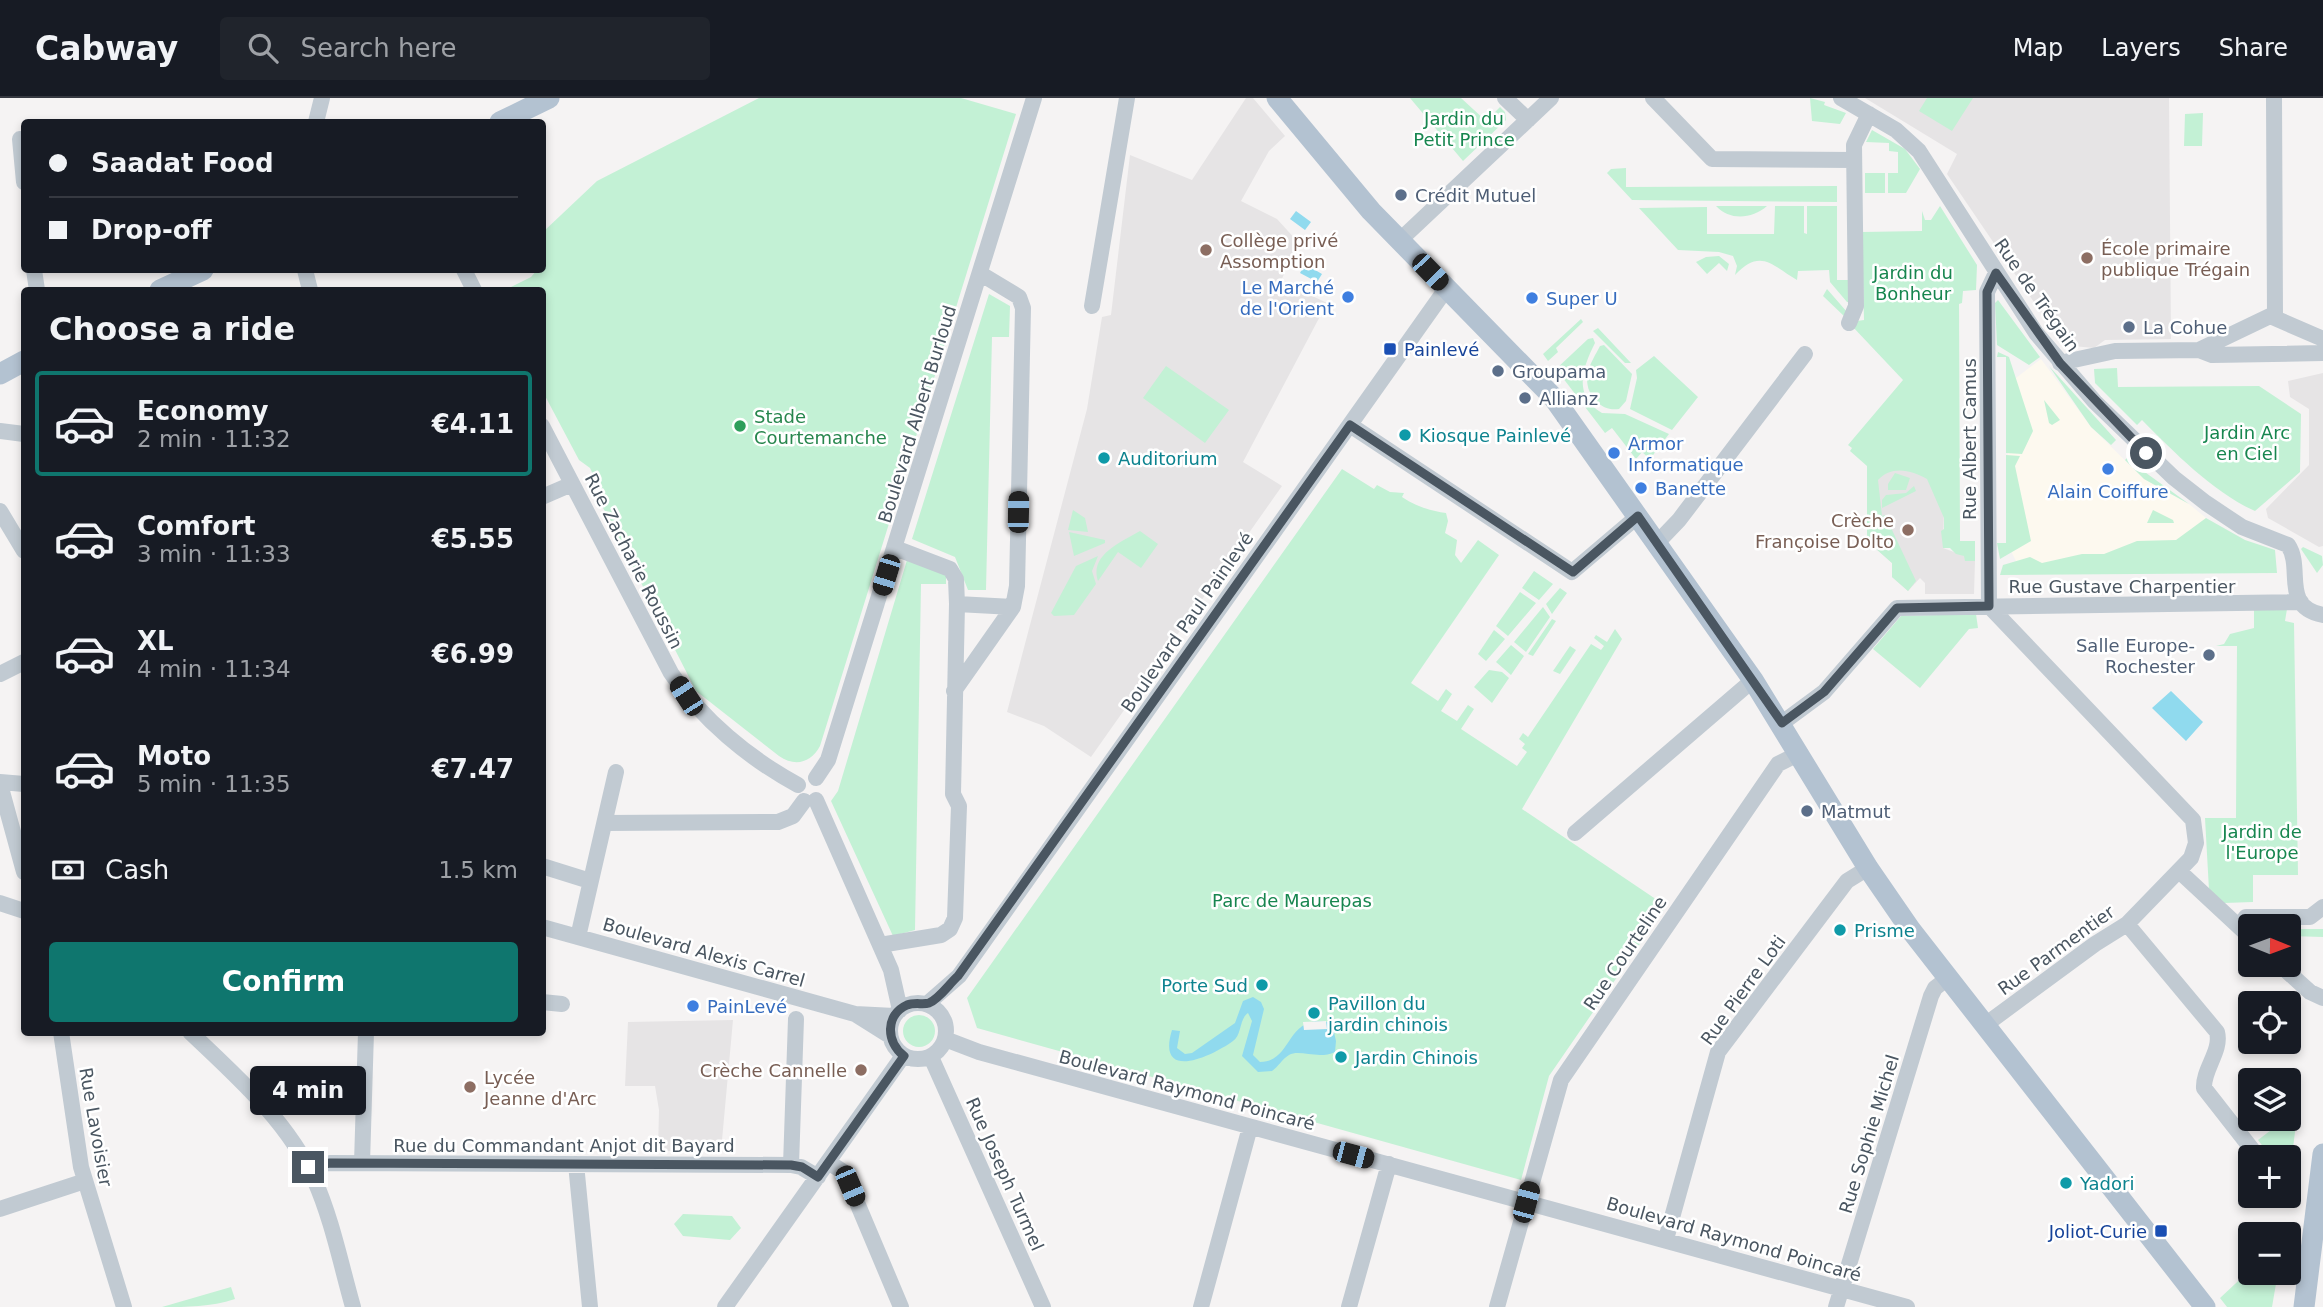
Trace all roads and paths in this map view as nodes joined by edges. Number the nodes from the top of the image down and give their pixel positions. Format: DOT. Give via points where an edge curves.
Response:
graph roads {
  1 [pos="322,98"];
  2 [pos="549,98"];
  3 [pos="1034,98"];
  4 [pos="1127,98"];
  5 [pos="1277,98"];
  6 [pos="1505,98"];
  7 [pos="1551,98"];
  8 [pos="1653,98"];
  9 [pos="1841,98"];
  10 [pos="2274,98"];
  11 [pos="1869,114"];
  12 [pos="317,119"];
  13 [pos="506,119"];
  14 [pos="1528,120"];
  15 [pos="20,139"];
  16 [pos="21,150"];
  17 [pos="1854,160"];
  18 [pos="1399,241"];
  19 [pos="193,273"];
  20 [pos="1996,273"];
  21 [pos="981,274"];
  22 [pos="168,281"];
  23 [pos="1446,289"];
  24 [pos="1092,306"];
  25 [pos="2275,316"];
  26 [pos="1849,323"];
  27 [pos="2323,339"];
  28 [pos="2199,350"];
  29 [pos="2323,353"];
  30 [pos="1805,354"];
  31 [pos="21,362"];
  32 [pos="2060,363"];
  33 [pos="0,374"];
  34 [pos="1350,425"];
  35 [pos="0,431"];
  36 [pos="21,434"];
  37 [pos="546,434"];
  38 [pos="572,484"];
  39 [pos="546,495"];
  40 [pos="0,511"];
  41 [pos="1638,516"];
  42 [pos="1657,543"];
  43 [pos="21,546"];
  44 [pos="895,548"];
  45 [pos="2301,602"];
  46 [pos="957,604"];
  47 [pos="1989,606"];
  48 [pos="1013,607"];
  49 [pos="2323,616"];
  50 [pos="21,664"];
  51 [pos="0,674"];
  52 [pos="1753,680"];
  53 [pos="954,691"];
  54 [pos="1782,723"];
  55 [pos="1800,753"];
  56 [pos="616,772"];
  57 [pos="816,778"];
  58 [pos="0,783"];
  59 [pos="21,784"];
  60 [pos="798,785"];
  61 [pos="810,800"];
  62 [pos="605,823"];
  63 [pos="1574,833"];
  64 [pos="21,861"];
  65 [pos="546,867"];
  66 [pos="1867,868"];
  67 [pos="2179,871"];
  68 [pos="590,881"];
  69 [pos="0,903"];
  70 [pos="2322,909"];
  71 [pos="21,910"];
  72 [pos="2301,917"];
  73 [pos="2127,925"];
  74 [pos="2238,926"];
  75 [pos="546,928"];
  76 [pos="578,937"];
  77 [pos="880,945"];
  78 [pos="891,970"];
  79 [pos="958,976"];
  80 [pos="2293,977"];
  81 [pos="1948,978"];
  82 [pos="2323,998"];
  83 [pos="546,1002"];
  84 [pos="562,1004"];
  85 [pos="922,1004"];
  86 [pos="897,1013"];
  87 [pos="855,1014"];
  88 [pos="942,1016"];
  89 [pos="796,1019"];
  90 [pos="1985,1026"];
  91 [pos="62,1036"];
  92 [pos="194,1036"];
  93 [pos="366,1036"];
  94 [pos="890,1036"];
  95 [pos="945,1039"];
  96 [pos="904,1056"];
  97 [pos="931,1057"];
  98 [pos="1250,1127"];
  99 [pos="2249,1145"];
  100 [pos="2323,1154"];
  101 [pos="828,1162"];
  102 [pos="362,1163"];
  103 [pos="576,1164"];
  104 [pos="1389,1164"];
  105 [pos="791,1165"];
  106 [pos="308,1167"];
  107 [pos="818,1177"];
  108 [pos="85,1181"];
  109 [pos="1526,1202"];
  110 [pos="0,1209"];
  111 [pos="1667,1239"];
  112 [pos="1841,1289"];
  113 [pos="2204,1306"];
  114 [pos="124,1307"];
  115 [pos="353,1307"];
  116 [pos="590,1307"];
  117 [pos="725,1307"];
  118 [pos="901,1307"];
  119 [pos="1043,1307"];
  120 [pos="1201,1307"];
  121 [pos="1349,1307"];
  122 [pos="1497,1307"];
  123 [pos="1836,1307"];
  124 [pos="1907,1307"];
  125 [pos="2304,1307"];
  1 -- 12 [label="street"];
  2 -- 13 [label="main road"];
  3 -- 21 [label="street, Boulevard Albert Burloud"];
  4 -- 24 [label="street"];
  5 -- 18 [label="main road"];
  6 -- 14 [label="street"];
  7 -- 14 [label="street"];
  8 -- 17 [label="street" via="1712,159"];
  9 -- 11 [label="street, Rue de Trégain"];
  10 -- 25 [label="street"];
  11 -- 17 [label="street" via="1855,138"];
  11 -- 20 [label="street, Rue de Trégain" via="1905,136 1919,151"];
  14 -- 18 [label="street"];
  15 -- 16 [label="street"];
  17 -- 26 [label="street" via="1856,306"];
  18 -- 23 [label="main road"];
  19 -- 22 [label="main road"];
  20 -- 32 [label="street, Rue de Trégain"];
  20 -- 47 [label="street, Rue Albert Camus" via="1987,292"];
  21 -- 44 [label="street, Boulevard Albert Burloud"];
  21 -- 48 [label="street" via="1019,297 1023,308"];
  23 -- 34 [label="street, Boulevard Paul Painlevé"];
  23 -- 41 [label="main road" via="1553,397"];
  25 -- 27 [label="street"];
  25 -- 28 [label="street"];
  28 -- 29 [label="street" via="2212,355"];
  28 -- 32 [label="street" via="2115,351"];
  30 -- 42 [label="street"];
  31 -- 33 [label="main road"];
  32 -- 45 [label="street, Rue de Trégain" via="2174,478 2242,527 2288,545"];
  34 -- 41 [label="street" via="1573,572"];
  34 -- 79 [label="street, Boulevard Paul Painlevé"];
  35 -- 36 [label="street"];
  37 -- 38 [label="street, Rue Zacharie Roussin"];
  38 -- 39 [label="street"];
  38 -- 60 [label="street, Rue Zacharie Roussin" via="686,696 718,727"];
  40 -- 43 [label="street"];
  41 -- 42 [label="main road"];
  42 -- 52 [label="main road"];
  44 -- 46 [label="street" via="950,569 956,579"];
  44 -- 57 [label="street, Boulevard Albert Burloud" via="828,760"];
  45 -- 47 [label="street, Rue Gustave Charpentier"];
  45 -- 49 [label="street"];
  46 -- 48 [label="street"];
  46 -- 53 [label="street"];
  47 -- 54 [label="street, Rue Gustave Charpentier" via="1897,608 1824,692"];
  47 -- 67 [label="street, Rue Parmentier" via="2193,820 2196,843 2191,858"];
  48 -- 53 [label="street"];
  50 -- 51 [label="street"];
  52 -- 54 [label="main road"];
  52 -- 63 [label="street"];
  53 -- 77 [label="street" via="953,794 959,806 953,924 946,933 922,940"];
  54 -- 55 [label="main road"];
  55 -- 66 [label="main road"];
  55 -- 109 [label="street, Rue Courteline" via="1777,764 1561,1080"];
  56 -- 62 [label="street"];
  57 -- 60 [label="street" via="803,778"];
  57 -- 61 [label="street" via="822,788"];
  58 -- 59 [label="street"];
  58 -- 64 [label="street"];
  60 -- 61 [label="street" via="798,795"];
  61 -- 62 [label="street" via="793,816 778,822"];
  61 -- 77 [label="street"];
  62 -- 68 [label="street"];
  65 -- 68 [label="street"];
  66 -- 81 [label="main road"];
  66 -- 111 [label="street, Rue Pierre Loti" via="1847,881 1718,1052"];
  67 -- 73 [label="street, Rue Parmentier"];
  67 -- 74 [label="street"];
  68 -- 76 [label="street"];
  69 -- 71 [label="street"];
  70 -- 72 [label="street"];
  73 -- 90 [label="street, Rue Parmentier"];
  73 -- 99 [label="street" via="2217,1032 2219,1040 2204,1088"];
  75 -- 76 [label="street, Boulevard Alexis Carrel"];
  76 -- 87 [label="street, Boulevard Alexis Carrel"];
  77 -- 78 [label="street"];
  78 -- 85 [label="street"];
  78 -- 86 [label="street"];
  79 -- 85 [label="street, Boulevard Paul Painlevé"];
  79 -- 88 [label="street, Boulevard Paul Painlevé"];
  80 -- 82 [label="street"];
  81 -- 90 [label="main road"];
  81 -- 112 [label="street, Rue Sophie Michel" via="1931,996"];
  83 -- 84 [label="street"];
  85 -- 86 [label="street"];
  85 -- 88 [label="street"];
  86 -- 87 [label="street, Boulevard Alexis Carrel"];
  86 -- 94 [label="street"];
  87 -- 94 [label="street, Boulevard Alexis Carrel"];
  88 -- 95 [label="street"];
  89 -- 105 [label="street"];
  90 -- 113 [label="main road"];
  91 -- 108 [label="street, Rue Lavoisier"];
  92 -- 106 [label="street" via="265,1106"];
  93 -- 102 [label="street"];
  94 -- 96 [label="street"];
  95 -- 97 [label="street"];
  95 -- 98 [label="street, Boulevard Raymond Poincaré"];
  96 -- 97 [label="street"];
  96 -- 101 [label="street"];
  97 -- 119 [label="street, Rue Joseph Turmel"];
  98 -- 104 [label="street, Boulevard Raymond Poincaré"];
  98 -- 120 [label="street"];
  100 -- 125 [label="main road"];
  101 -- 107 [label="street"];
  101 -- 118 [label="street" via="842,1171 850,1186"];
  102 -- 103 [label="street, Rue du Commandant Anjot dit Bayard"];
  102 -- 106 [label="street, Rue du Commandant Anjot dit Bayard"];
  103 -- 105 [label="street, Rue du Commandant Anjot dit Bayard"];
  103 -- 116 [label="street"];
  104 -- 109 [label="street, Boulevard Raymond Poincaré"];
  104 -- 121 [label="street"];
  105 -- 107 [label="street, Rue du Commandant Anjot dit Bayard"];
  106 -- 115 [label="street"];
  107 -- 117 [label="street"];
  108 -- 110 [label="street"];
  108 -- 114 [label="street, Rue Lavoisier"];
  109 -- 111 [label="street, Boulevard Raymond Poincaré"];
  109 -- 122 [label="street, Rue Courteline"];
  111 -- 112 [label="street, Boulevard Raymond Poincaré"];
  112 -- 123 [label="street, Rue Sophie Michel"];
  112 -- 124 [label="street, Boulevard Raymond Poincaré"];
}
